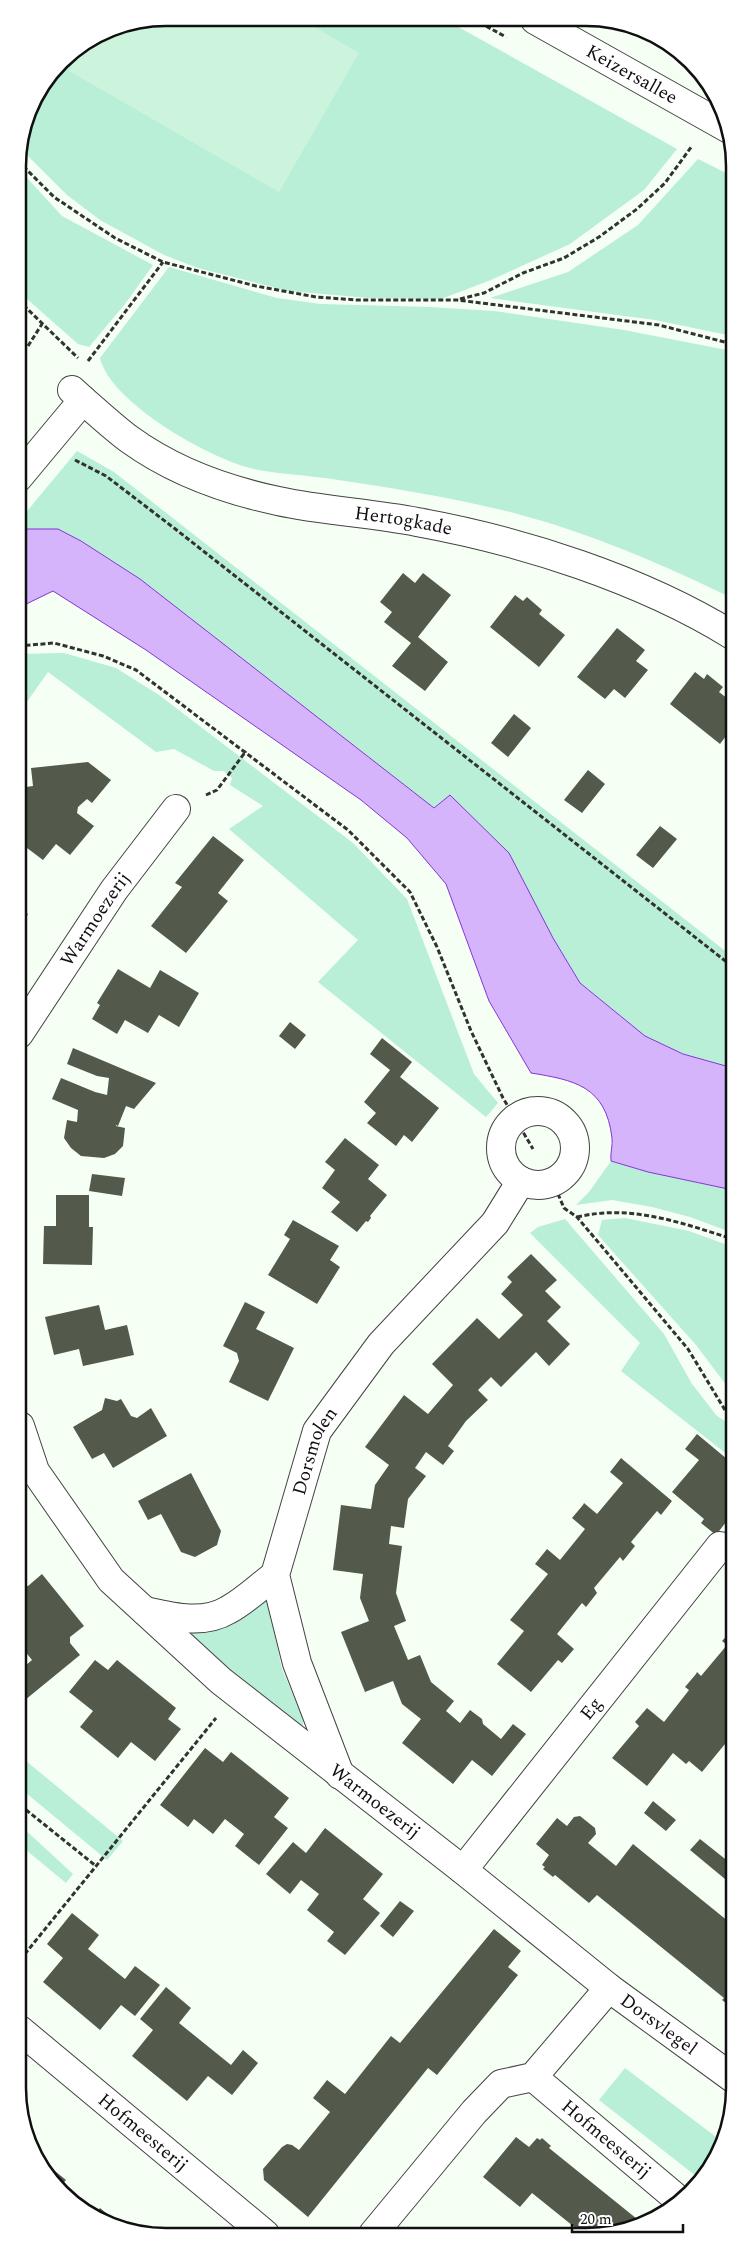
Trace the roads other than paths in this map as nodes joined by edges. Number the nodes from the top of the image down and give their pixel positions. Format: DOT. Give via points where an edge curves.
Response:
graph roads {
  1 [pos="546,26"];
  2 [pos="719,123"];
  3 [pos="27,468"];
  4 [pos="726,631"];
  5 [pos="176,810"];
  6 [pos="27,1023"];
  7 [pos="521,1181"];
  8 [pos="26,1445"];
  9 [pos="720,1546"];
  10 [pos="275,1575"];
  11 [pos="145,1611"];
  12 [pos="340,1776"];
  13 [pos="463,1870"];
  14 [pos="609,1988"];
  15 [pos="26,2035"];
  16 [pos="725,2072"];
  17 [pos="533,2077"];
  18 [pos="675,2196"];
  19 [pos="258,2228"];
  20 [pos="378,2228"];
  1 -- 2 [label="street, Keizersallee"];
  3 -- 4 [label="street, Hertogkade" via="44,448 78,395 129,439 164,460 226,488 279,502 424,523 536,551 670,601"];
  5 -- 6 [label="street, Warmoezerij" via="114,890"];
  7 -- 7 [label="street" via="509,1172 502,1159 500,1144 505,1130 514,1119 531,1112 549,1112 565,1122 574,1138 575,1155 567,1172 553,1183 537,1186"];
  7 -- 10 [label="street, Dorsmolen" via="496,1223 381,1344 317,1431"];
  8 -- 11 [label="street, Warmoezerij" via="35,1471 111,1580"];
  9 -- 13 [label="street, Eg"];
  10 -- 11 [label="street" via="228,1610 201,1618"];
  10 -- 12 [label="street" via="297,1663"];
  11 -- 12 [label="street, Warmoezerij" via="236,1693"];
  12 -- 13 [label="street, Warmoezerij"];
  13 -- 14 [label="street, Warmoezerij"];
  14 -- 16 [label="street, Dorsvlegel"];
  14 -- 17 [label="street"];
  15 -- 19 [label="street, Hofmeesterij"];
  17 -- 18 [label="street, Hofmeesterij"];
  17 -- 20 [label="street" via="501,2084"];
}
